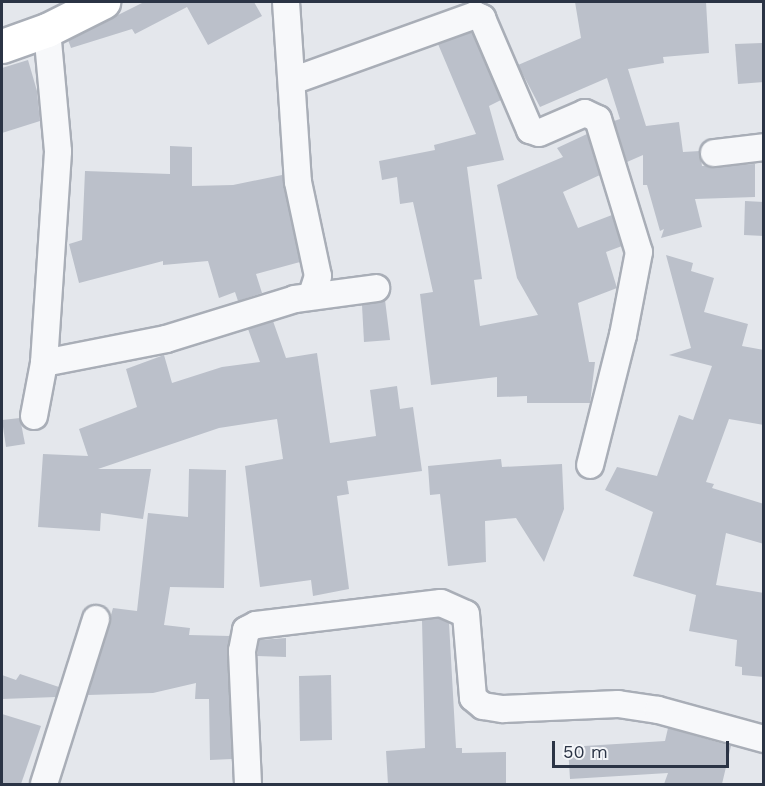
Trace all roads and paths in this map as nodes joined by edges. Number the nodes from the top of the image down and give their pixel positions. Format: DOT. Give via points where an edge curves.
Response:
graph roads {
  1 [pos="103,2"];
  2 [pos="286,2"];
  3 [pos="47,30"];
  4 [pos="2,46"];
  5 [pos="292,81"];
  6 [pos="764,147"];
  7 [pos="714,153"];
  8 [pos="376,288"];
  9 [pos="312,295"];
  10 [pos="44,363"];
  11 [pos="33,416"];
  12 [pos="590,465"];
  13 [pos="96,619"];
  14 [pos="764,739"];
  15 [pos="45,784"];
  16 [pos="248,784"];
  1 -- 3 [label="street"];
  2 -- 5 [label="street"];
  3 -- 4 [label="street"];
  3 -- 10 [label="street" via="58,151"];
  5 -- 9 [label="street" via="298,182 318,276"];
  5 -- 12 [label="street" via="475,15 482,18 530,130 539,133 585,113 598,119 639,252 623,335"];
  6 -- 7 [label="street"];
  8 -- 9 [label="street"];
  9 -- 10 [label="street" via="166,339"];
  10 -- 11 [label="street"];
  13 -- 15 [label="street"];
  14 -- 16 [label="street" via="618,704 503,710 483,706 473,698 466,614 441,603 256,625 246,630 242,651"];
}
